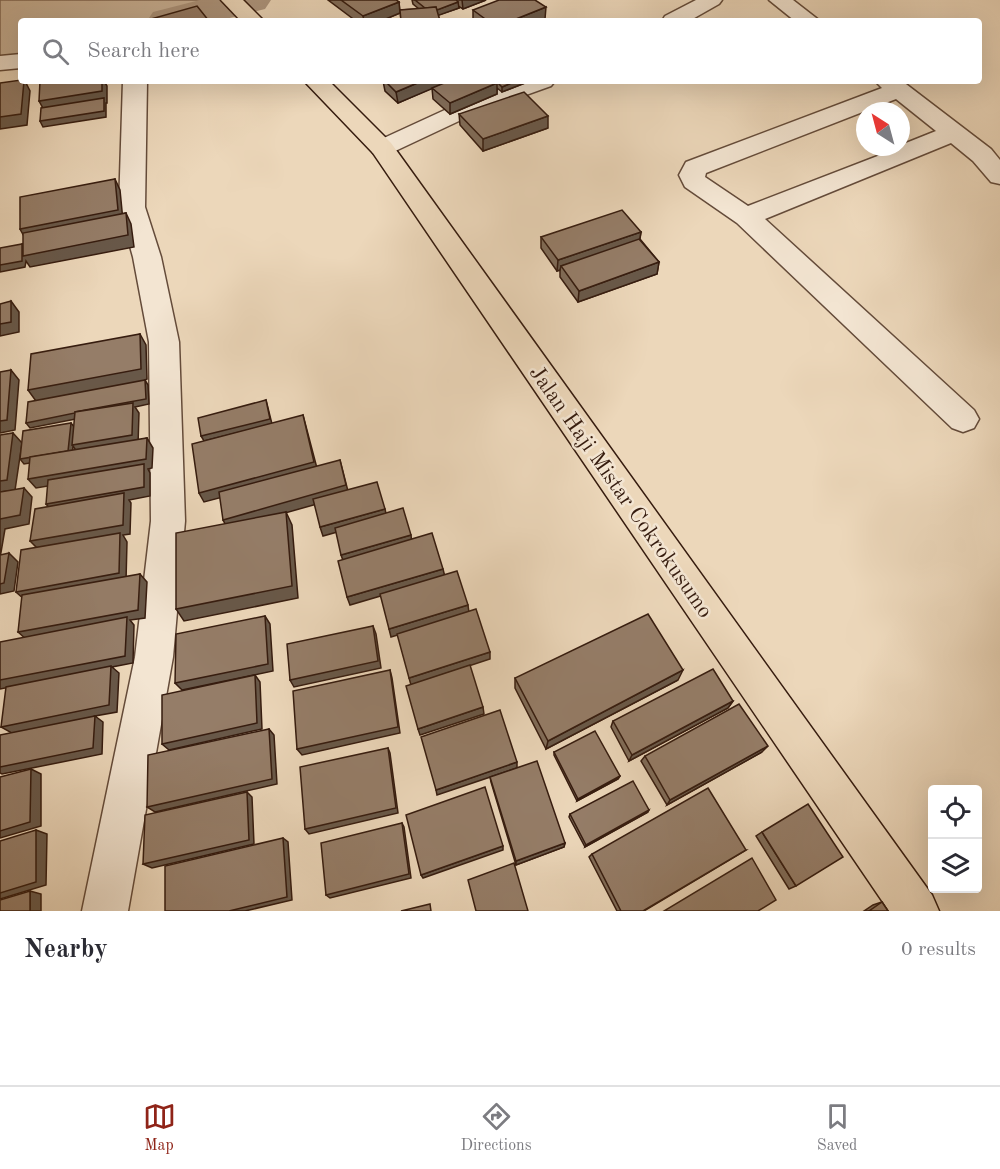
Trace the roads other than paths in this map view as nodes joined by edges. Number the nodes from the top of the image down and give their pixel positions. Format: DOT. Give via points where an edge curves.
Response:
graph roads {
  1 [pos="231,0"];
  2 [pos="712,0"];
  3 [pos="779,0"];
  4 [pos="250,18"];
  5 [pos="679,18"];
  6 [pos="805,18"];
  7 [pos="18,61"];
  8 [pos="0,63"];
  9 [pos="135,84"];
  10 [pos="319,84"];
  11 [pos="535,84"];
  12 [pos="893,85"];
  13 [pos="953,133"];
  14 [pos="382,148"];
  15 [pos="1000,176"];
  16 [pos="746,217"];
  17 [pos="963,419"];
  18 [pos="105,911"];
  19 [pos="916,911"];
  1 -- 4 [label="main road"];
  2 -- 5 [label="street"];
  3 -- 6 [label="street"];
  7 -- 8 [label="street"];
  9 -- 18 [label="street" via="132,207 147,257 164,342 168,521 154,657"];
  10 -- 14 [label="main road, Jalan Haji Mistar Cokrokusumo"];
  11 -- 14 [label="street" via="468,108"];
  12 -- 13 [label="street"];
  12 -- 16 [label="street" via="695,168 694,181"];
  13 -- 15 [label="street" via="982,155"];
  13 -- 16 [label="street"];
  14 -- 19 [label="main road, Jalan Haji Mistar Cokrokusumo"];
  16 -- 17 [label="street"];
}
